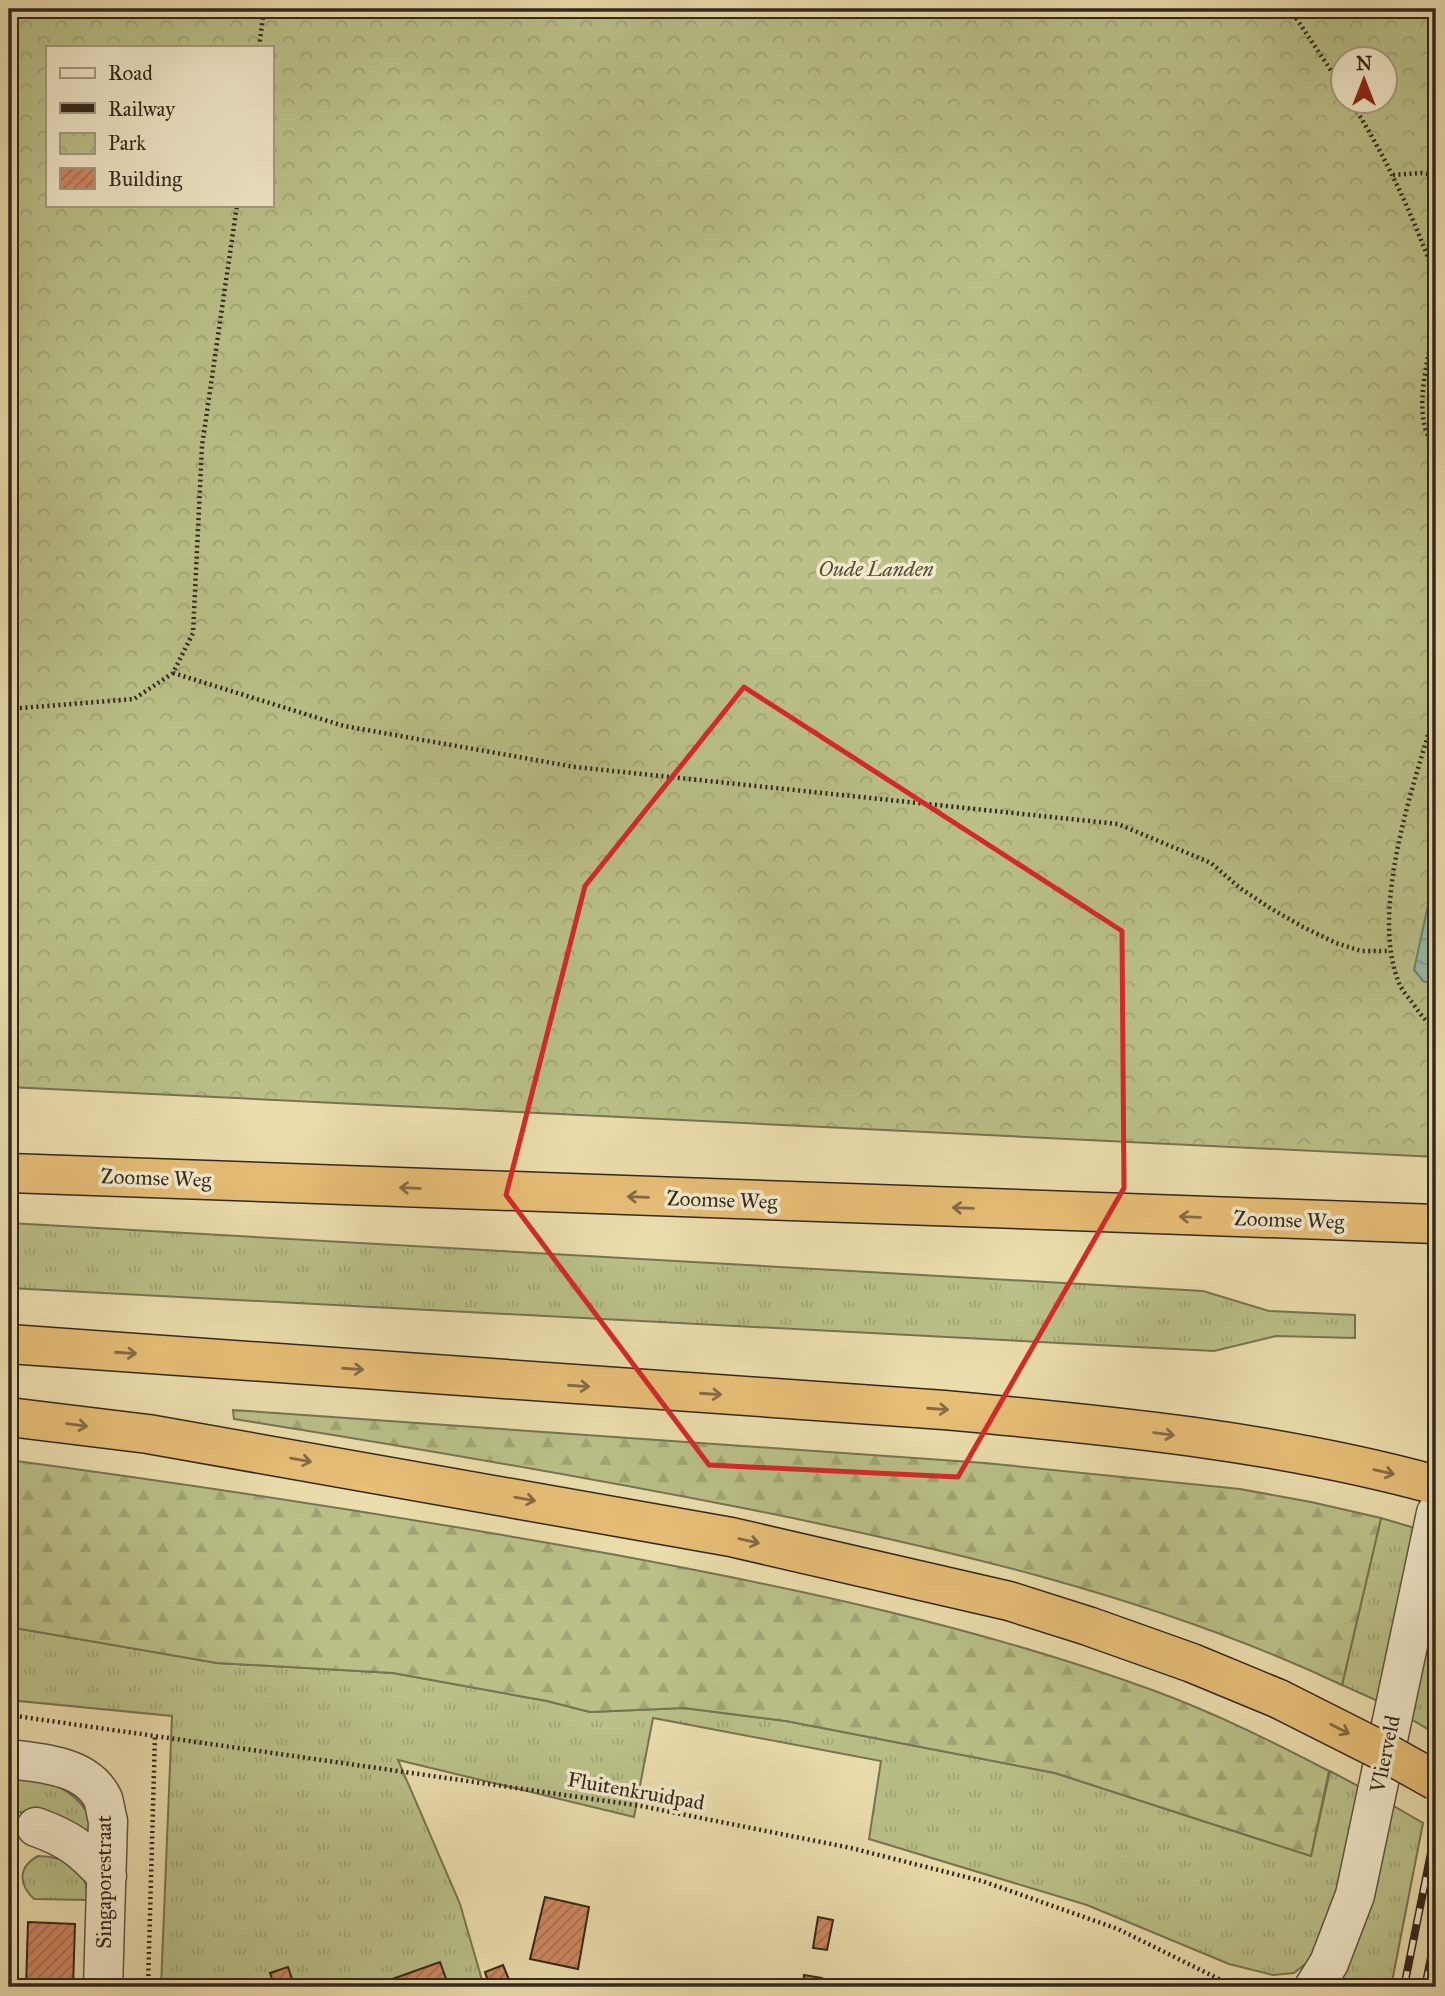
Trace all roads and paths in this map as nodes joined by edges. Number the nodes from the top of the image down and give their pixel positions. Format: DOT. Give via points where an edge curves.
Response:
graph roads {
  1 [pos="264,9"];
  2 [pos="1290,9"];
  3 [pos="259,46"];
  4 [pos="1330,70"];
  5 [pos="1360,116"];
  6 [pos="1393,174"];
  7 [pos="1436,176"];
  8 [pos="237,206"];
  9 [pos="1436,279"];
  10 [pos="1436,303"];
  11 [pos="1436,451"];
  12 [pos="173,673"];
  13 [pos="9,709"];
  14 [pos="1436,709"];
  15 [pos="1390,951"];
  16 [pos="1436,1029"];
  17 [pos="9,1173"];
  18 [pos="1436,1224"];
  19 [pos="9,1344"];
  20 [pos="9,1417"];
  21 [pos="1436,1485"];
  22 [pos="1436,1513"];
  23 [pos="9,1715"];
  24 [pos="155,1735"];
  25 [pos="9,1759"];
  26 [pos="1436,1781"];
  27 [pos="36,1828"];
  28 [pos="107,1876"];
  29 [pos="103,1987"];
  30 [pos="148,1987"];
  31 [pos="1236,1987"];
  32 [pos="1314,1987"];
  1 -- 3 [label="path"];
  2 -- 4 [label="path"];
  5 -- 6 [label="path"];
  6 -- 7 [label="path"];
  6 -- 9 [label="path"];
  8 -- 12 [label="path" via="202,446 193,634"];
  10 -- 11 [label="path" via="1423,407 1426,431"];
  12 -- 13 [label="path" via="134,699"];
  12 -- 15 [label="path" via="344,726 575,767 1118,824 1211,863 1240,888 1325,938 1362,951"];
  14 -- 15 [label="path" via="1398,852 1388,919"];
  15 -- 16 [label="path" via="1399,985"];
  18 -- 17 [label="highway, Zoomse Weg, one-way"];
  19 -- 21 [label="highway, one-way" via="1040,1419 1332,1460"];
  20 -- 26 [label="highway, one-way, bridge" via="162,1436 545,1502 757,1542 1009,1601 1192,1663 1279,1699"];
  22 -- 32 [label="street, Vlierveld" via="1355,1895 1329,1963"];
  23 -- 24 [label="path, Fluitenkruidpad"];
  24 -- 30 [label="path"];
  24 -- 31 [label="path, Fluitenkruidpad" via="641,1806 851,1848 982,1881 1118,1929"];
  25 -- 28 [label="street, Singaporestraat" via="65,1769 90,1783 102,1798 108,1821"];
  27 -- 28 [label="street" via="83,1850"];
  28 -- 29 [label="street, Singaporestraat"];
}
